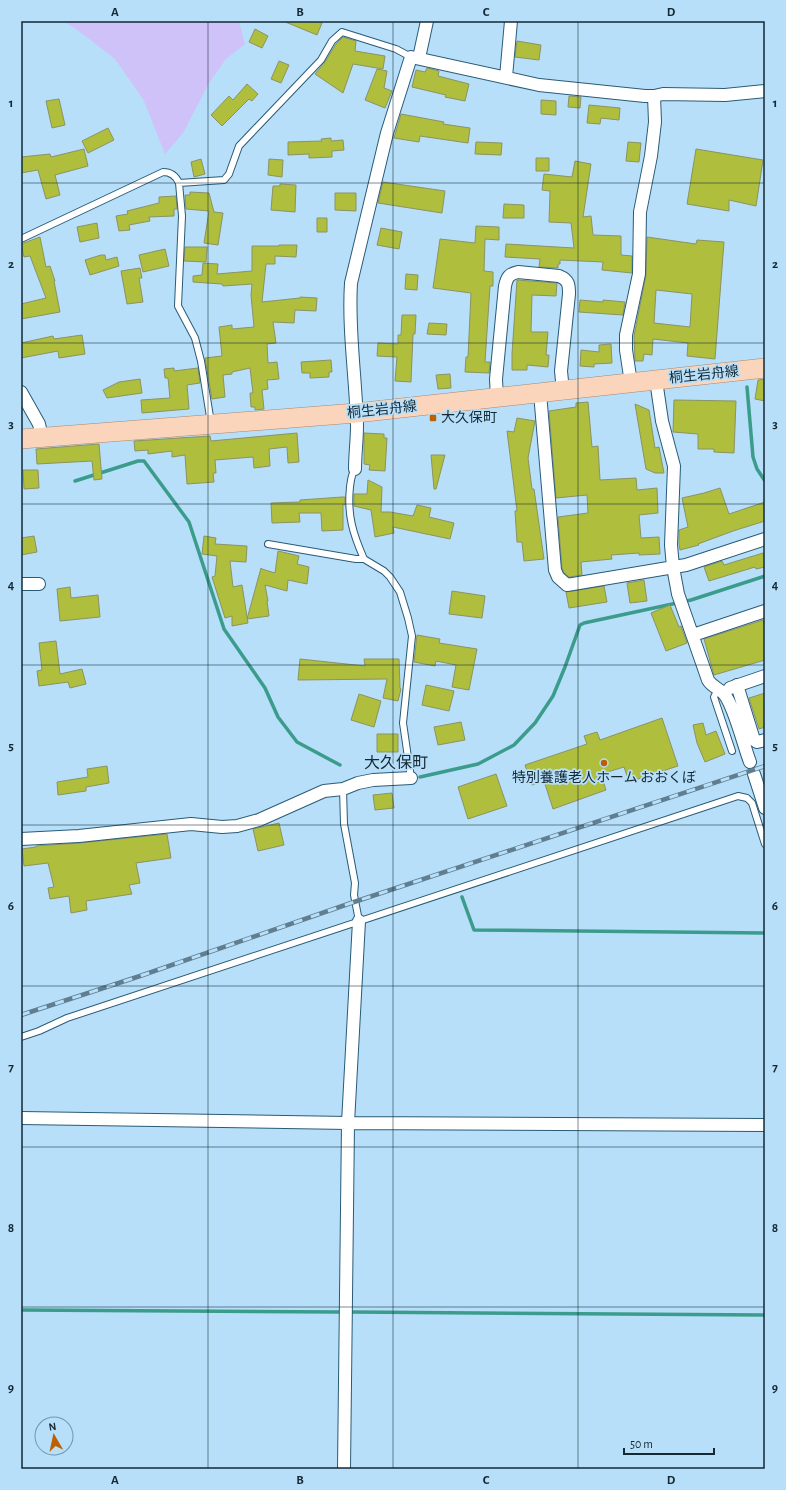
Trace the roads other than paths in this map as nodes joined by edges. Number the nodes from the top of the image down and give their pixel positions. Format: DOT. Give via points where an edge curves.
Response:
graph roads {
  1 [pos="427,21"];
  2 [pos="511,21"];
  3 [pos="415,57"];
  4 [pos="506,77"];
  5 [pos="765,91"];
  6 [pos="654,96"];
  7 [pos="179,183"];
  8 [pos="21,240"];
  9 [pos="765,368"];
  10 [pos="656,380"];
  11 [pos="631,383"];
  12 [pos="563,391"];
  13 [pos="21,392"];
  14 [pos="540,393"];
  15 [pos="497,398"];
  16 [pos="356,413"];
  17 [pos="211,425"];
  18 [pos="42,437"];
  19 [pos="21,439"];
  20 [pos="355,469"];
  21 [pos="765,540"];
  22 [pos="268,544"];
  23 [pos="364,559"];
  24 [pos="673,567"];
  25 [pos="21,584"];
  26 [pos="39,584"];
  27 [pos="765,611"];
  28 [pos="693,635"];
  29 [pos="765,676"];
  30 [pos="737,685"];
  31 [pos="721,692"];
  32 [pos="765,740"];
  33 [pos="732,751"];
  34 [pos="750,762"];
  35 [pos="754,774"];
  36 [pos="410,778"];
  37 [pos="343,789"];
  38 [pos="765,808"];
  39 [pos="21,839"];
  40 [pos="765,844"];
  41 [pos="359,921"];
  42 [pos="21,1038"];
  43 [pos="21,1118"];
  44 [pos="348,1122"];
  45 [pos="765,1125"];
  46 [pos="344,1469"];
  1 -- 3 [label="street"];
  2 -- 4 [label="street"];
  3 -- 4 [label="street"];
  3 -- 7 [label="lane" via="342,32 332,41 321,60 239,146 229,174 224,180"];
  3 -- 16 [label="street" via="387,133 351,282"];
  4 -- 6 [label="street" via="539,85"];
  5 -- 6 [label="street" via="725,95"];
  6 -- 11 [label="street" via="655,122 651,156 640,212 639,274 626,334"];
  7 -- 8 [label="lane" via="170,172 163,172"];
  7 -- 17 [label="lane" via="182,216 178,306 197,345"];
  9 -- 10 [label="main road, 桐生岩舟線"];
  10 -- 11 [label="main road, 桐生岩舟線"];
  10 -- 24 [label="street" via="662,421 674,466 671,545"];
  11 -- 12 [label="main road, 桐生岩舟線"];
  12 -- 14 [label="main road, 桐生岩舟線"];
  12 -- 15 [label="street" via="561,371 569,283 560,276 518,272 507,277 504,286 496,379"];
  13 -- 18 [label="street" via="39,424"];
  14 -- 15 [label="main road, 桐生岩舟線"];
  14 -- 24 [label="street" via="555,570 558,576 567,585"];
  15 -- 16 [label="main road, 桐生岩舟線"];
  16 -- 17 [label="main road, 桐生岩舟線"];
  16 -- 20 [label="street"];
  17 -- 18 [label="main road, 桐生岩舟線"];
  18 -- 19 [label="main road, 桐生岩舟線"];
  20 -- 23 [label="lane" via="349,500 350,522"];
  21 -- 24 [label="street"];
  22 -- 23 [label="lane"];
  23 -- 36 [label="lane" via="384,571 396,585 412,636 403,723"];
  24 -- 28 [label="street" via="678,594"];
  25 -- 26 [label="street"];
  27 -- 28 [label="street"];
  28 -- 31 [label="street" via="708,680"];
  29 -- 30 [label="street"];
  30 -- 31 [label="street"];
  30 -- 32 [label="street" via="754,740"];
  31 -- 33 [label="lane" via="714,697"];
  31 -- 34 [label="street" via="730,705"];
  35 -- 38 [label="street"];
  36 -- 37 [label="street" via="373,780"];
  37 -- 39 [label="street" via="324,791 266,817 237,826 191,824 78,836"];
  37 -- 41 [label="lane" via="344,824 355,882 354,895"];
  40 -- 41 [label="lane" via="752,803 747,798 738,796"];
  41 -- 42 [label="lane" via="67,1018"];
  41 -- 44 [label="street"];
  43 -- 44 [label="street"];
  44 -- 45 [label="street"];
  44 -- 46 [label="street"];
}
